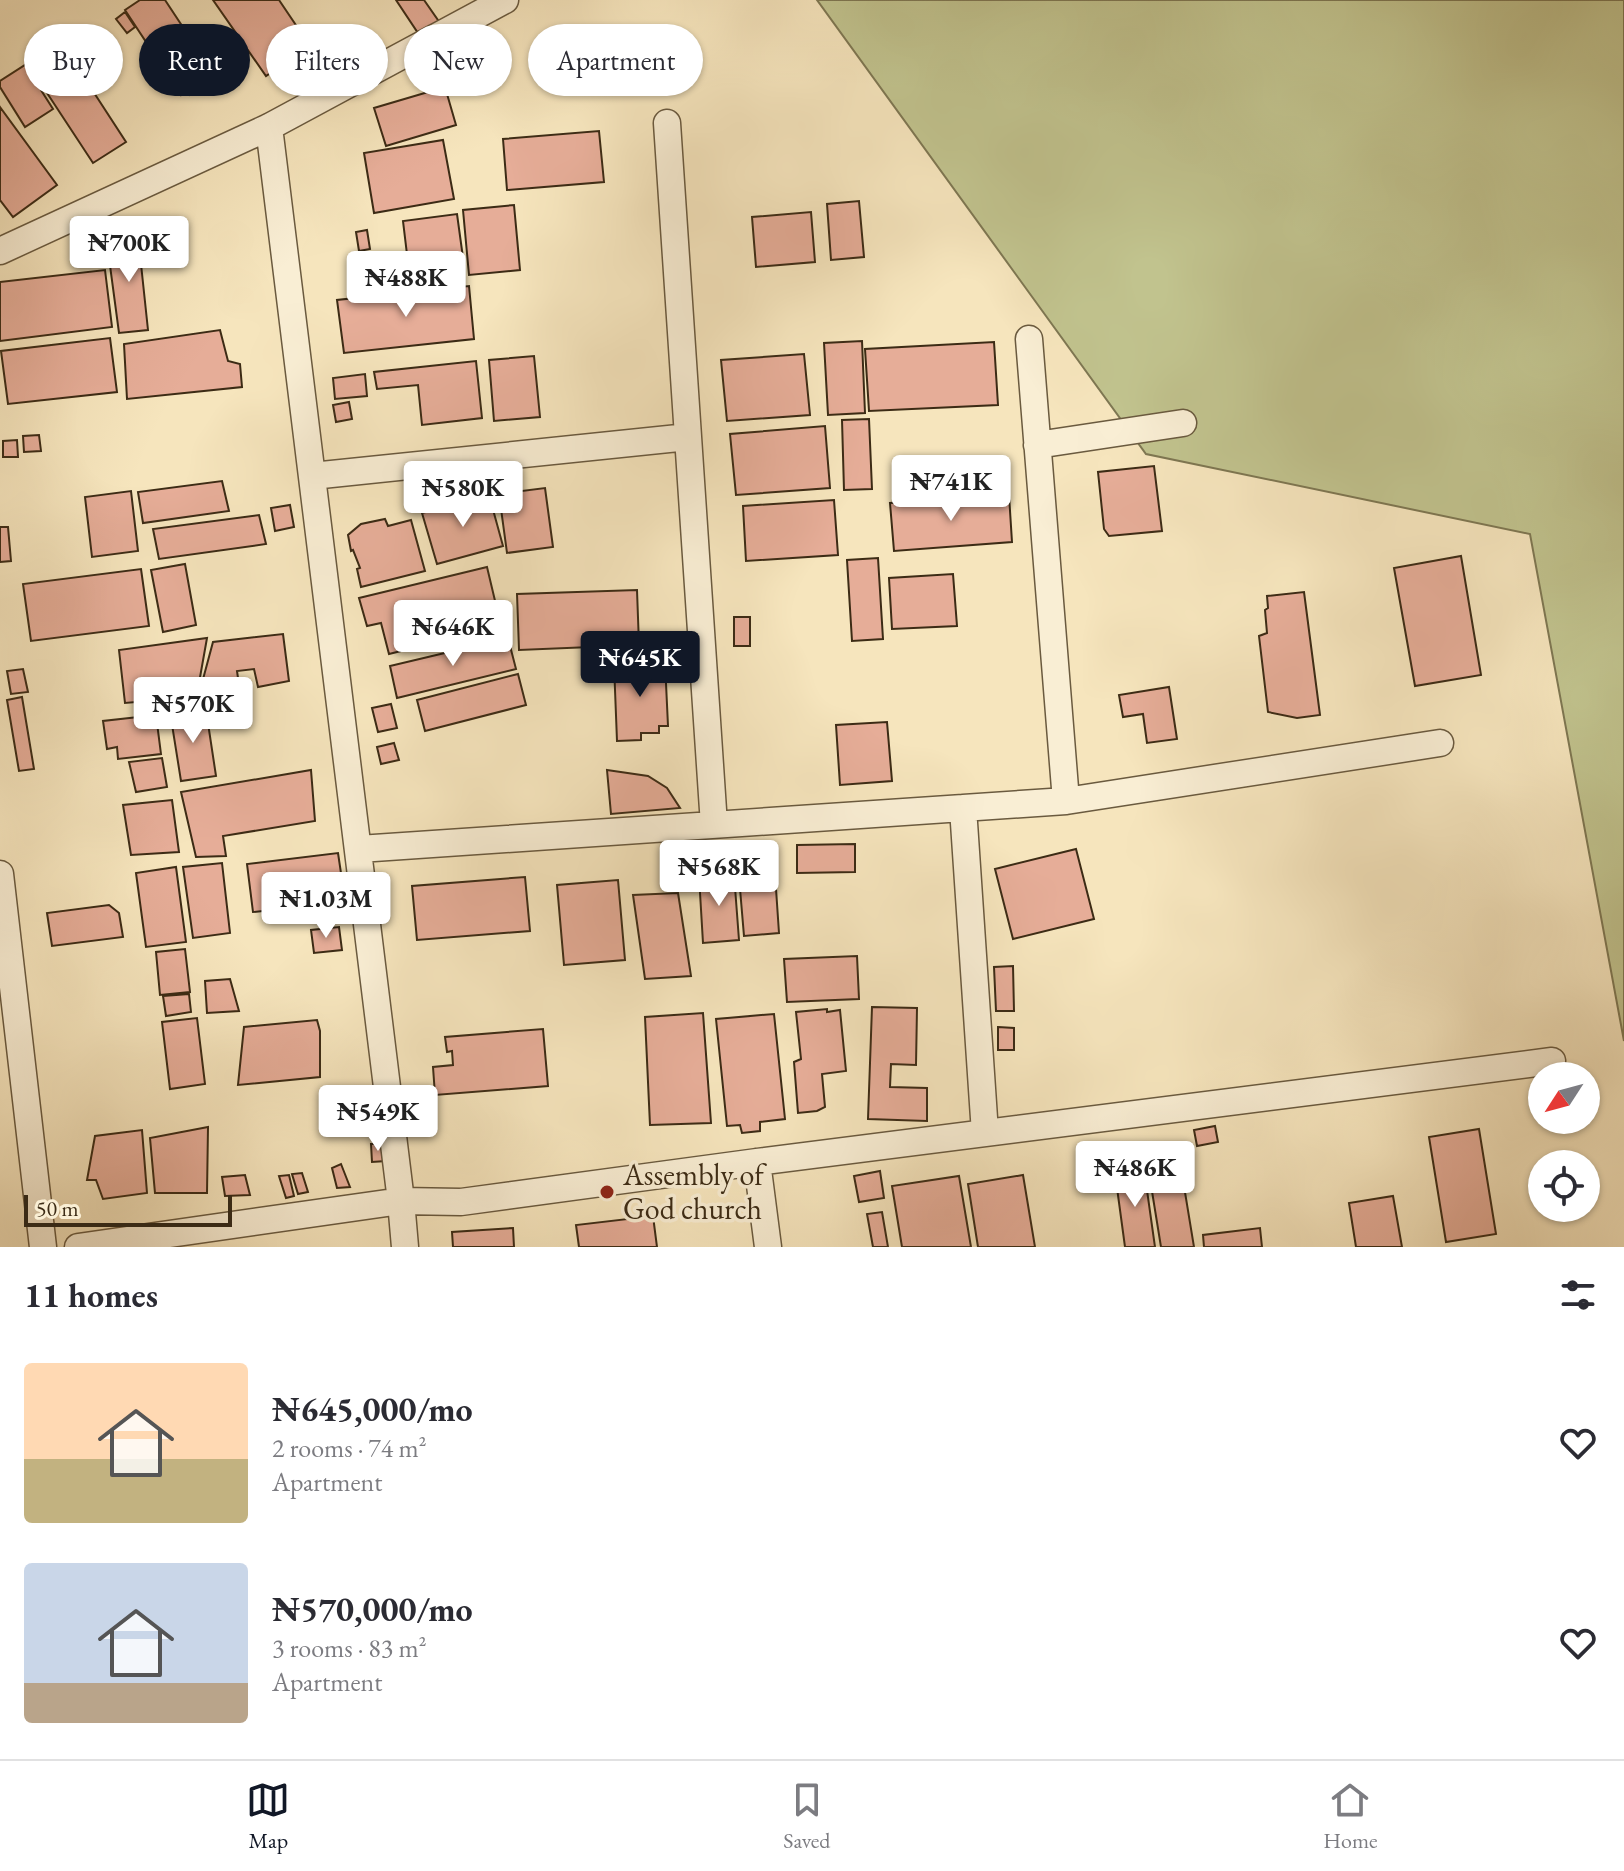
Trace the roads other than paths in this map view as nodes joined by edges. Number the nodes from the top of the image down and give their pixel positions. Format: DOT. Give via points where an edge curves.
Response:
graph roads {
  1 [pos="505,0"];
  2 [pos="667,123"];
  3 [pos="269,127"];
  4 [pos="0,251"];
  5 [pos="1029,339"];
  6 [pos="1183,423"];
  7 [pos="688,437"];
  8 [pos="1037,445"];
  9 [pos="312,476"];
  10 [pos="1440,743"];
  11 [pos="1066,801"];
  12 [pos="963,808"];
  13 [pos="714,825"];
  14 [pos="359,849"];
  15 [pos="0,874"];
  16 [pos="1552,1061"];
  17 [pos="985,1133"];
  18 [pos="757,1162"];
  19 [pos="401,1201"];
  20 [pos="43,1247"];
  21 [pos="78,1247"];
  22 [pos="405,1247"];
  23 [pos="768,1247"];
  1 -- 3 [label="street"];
  2 -- 7 [label="street"];
  3 -- 4 [label="street"];
  3 -- 9 [label="street"];
  5 -- 8 [label="street"];
  6 -- 8 [label="street"];
  7 -- 9 [label="street"];
  7 -- 13 [label="street"];
  8 -- 11 [label="street"];
  9 -- 14 [label="street"];
  10 -- 11 [label="street"];
  11 -- 12 [label="street"];
  12 -- 13 [label="street"];
  12 -- 17 [label="street"];
  13 -- 14 [label="street"];
  14 -- 19 [label="street"];
  15 -- 20 [label="street"];
  16 -- 17 [label="street"];
  17 -- 18 [label="street"];
  18 -- 19 [label="street" via="461,1202"];
  18 -- 23 [label="street"];
  19 -- 21 [label="street"];
  19 -- 22 [label="street"];
}
